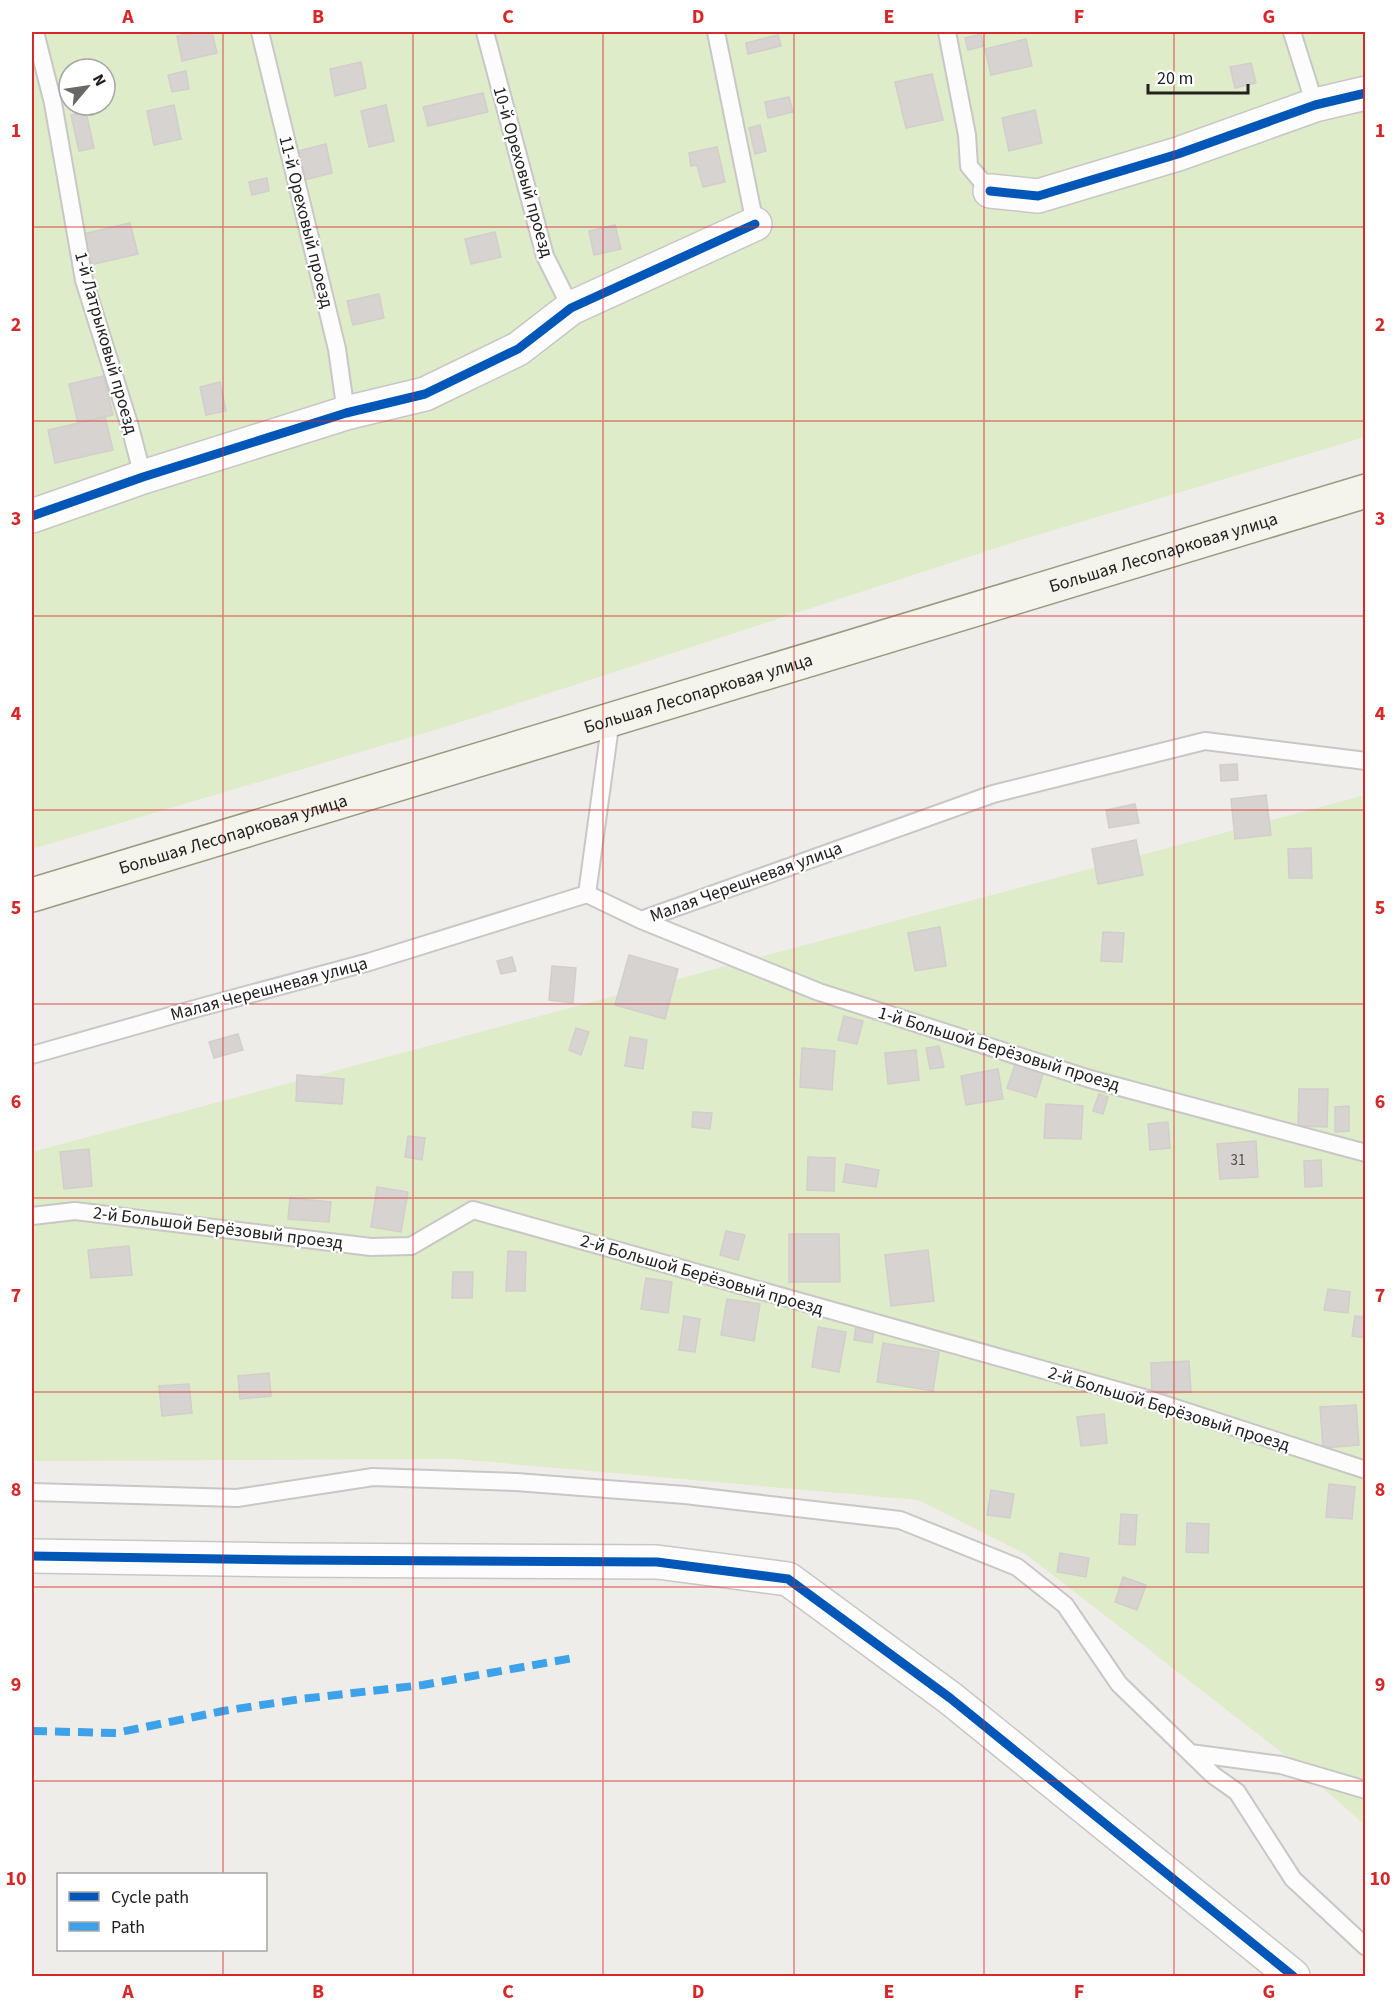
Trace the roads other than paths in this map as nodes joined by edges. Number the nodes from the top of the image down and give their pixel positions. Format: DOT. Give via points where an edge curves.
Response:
graph roads {
  1 [pos="35,32"];
  2 [pos="260,32"];
  3 [pos="484,32"];
  4 [pos="716,32"];
  5 [pos="947,32"];
  6 [pos="1292,32"];
  7 [pos="1365,93"];
  8 [pos="1315,105"];
  9 [pos="990,191"];
  10 [pos="755,224"];
  11 [pos="571,308"];
  12 [pos="346,413"];
  13 [pos="143,477"];
  14 [pos="1365,491"];
  15 [pos="32,516"];
  16 [pos="611,719"];
  17 [pos="1365,761"];
  18 [pos="587,894"];
  19 [pos="32,895"];
  20 [pos="641,920"];
  21 [pos="32,1055"];
  22 [pos="1365,1153"];
  23 [pos="32,1216"];
  24 [pos="1365,1470"];
  25 [pos="32,1492"];
  26 [pos="32,1556"];
  27 [pos="1190,1753"];
  28 [pos="1365,1790"];
  29 [pos="1365,1947"];
  30 [pos="1293,1977"];
  1 -- 13 [label="lane, 1-й Латрыковый проезд" via="84,280"];
  2 -- 12 [label="lane, 11-й Ореховый проезд" via="337,349"];
  3 -- 11 [label="lane, 10-й Ореховый проезд" via="545,256"];
  4 -- 10 [label="lane"];
  5 -- 9 [label="lane" via="967,135 969,166"];
  6 -- 8 [label="lane"];
  7 -- 8 [label="street"];
  8 -- 9 [label="street" via="1178,154 1038,196"];
  10 -- 11 [label="street"];
  11 -- 12 [label="street" via="518,349 425,394"];
  12 -- 13 [label="street"];
  13 -- 15 [label="street"];
  14 -- 16 [label="main road, Большая Лесопарковая улица"];
  16 -- 18 [label="lane"];
  16 -- 19 [label="main road, Большая Лесопарковая улица"];
  17 -- 20 [label="lane, Малая Черешневая улица" via="1205,741 993,794"];
  18 -- 20 [label="lane, Малая Черешневая улица"];
  18 -- 21 [label="lane, Малая Черешневая улица" via="369,962"];
  20 -- 22 [label="lane, 1-й Большой Берёзовый проезд" via="819,992 1090,1079"];
  23 -- 24 [label="lane, 2-й Большой Берёзовый проезд" via="75,1211 371,1247 411,1246 473,1210 1151,1400"];
  25 -- 27 [label="lane" via="237,1498 373,1477 516,1482 900,1520 1017,1567 1057,1598 1119,1684"];
  26 -- 30 [label="street" via="657,1562 788,1579 950,1698"];
  27 -- 28 [label="lane" via="1281,1764"];
  27 -- 29 [label="lane" via="1237,1792 1293,1879"];
}
